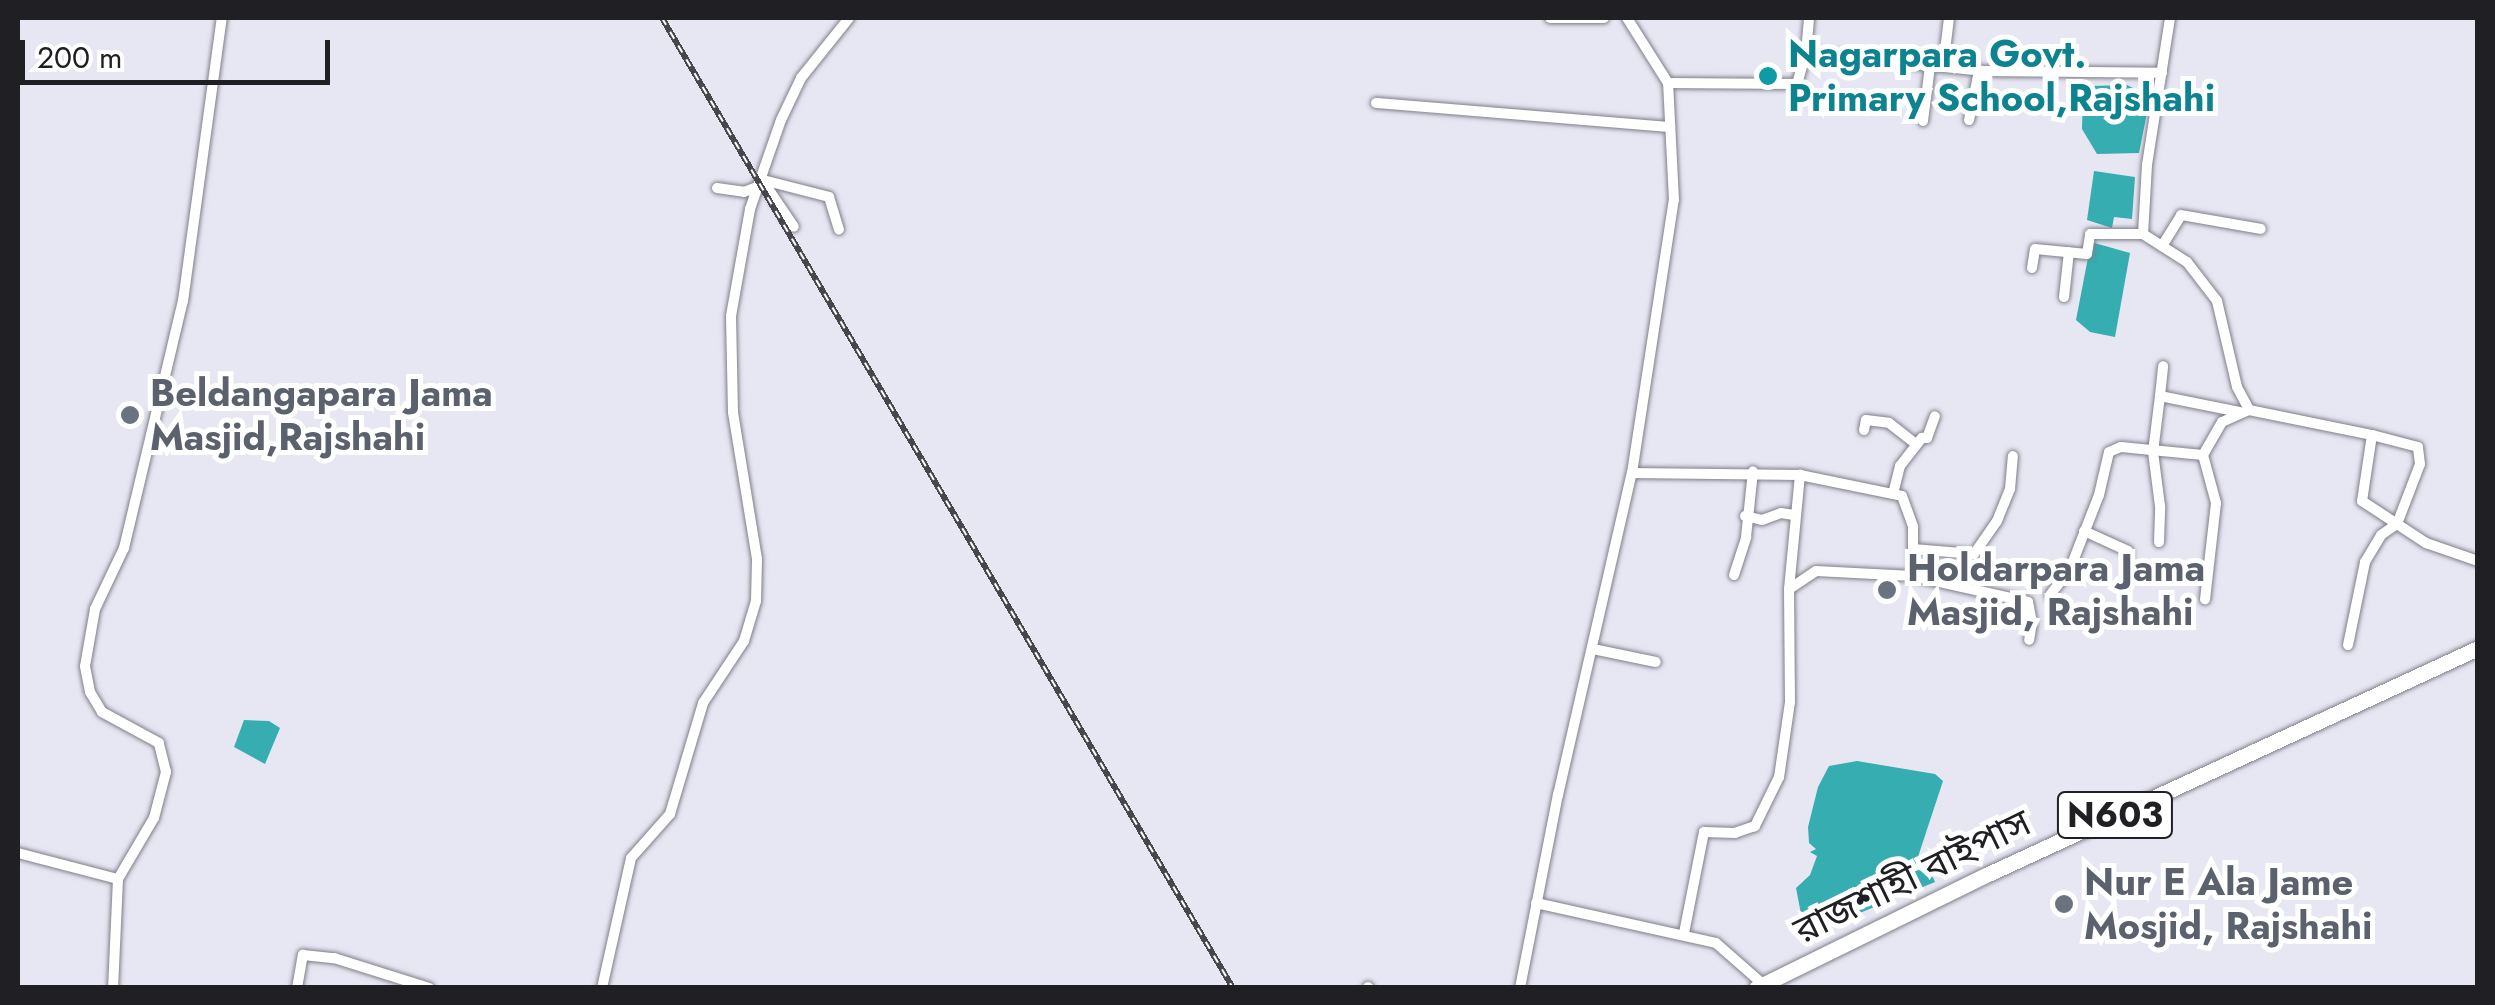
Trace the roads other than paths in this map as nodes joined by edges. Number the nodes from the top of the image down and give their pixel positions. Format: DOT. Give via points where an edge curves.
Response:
graph roads {
  1 [pos="222,18"];
  2 [pos="850,18"];
  3 [pos="1550,18"];
  4 [pos="1604,18"];
  5 [pos="1627,18"];
  6 [pos="1809,18"];
  7 [pos="1949,18"];
  8 [pos="2170,18"];
  9 [pos="1806,54"];
  10 [pos="1930,66"];
  11 [pos="1943,67"];
  12 [pos="1979,71"];
  13 [pos="2162,73"];
  14 [pos="1668,82"];
  15 [pos="1376,103"];
  16 [pos="1969,120"];
  17 [pos="1923,121"];
  18 [pos="1670,126"];
  19 [pos="761,183"];
  20 [pos="717,188"];
  21 [pos="794,227"];
  22 [pos="2261,229"];
  23 [pos="838,230"];
  24 [pos="2143,234"];
  25 [pos="2162,245"];
  26 [pos="2069,252"];
  27 [pos="2032,268"];
  28 [pos="2064,297"];
  29 [pos="2162,366"];
  30 [pos="2160,396"];
  31 [pos="2245,411"];
  32 [pos="1936,416"];
  33 [pos="1864,430"];
  34 [pos="2372,435"];
  35 [pos="1916,444"];
  36 [pos="2153,452"];
  37 [pos="2203,455"];
  38 [pos="2013,456"];
  39 [pos="1753,471"];
  40 [pos="1632,473"];
  41 [pos="1800,475"];
  42 [pos="1893,494"];
  43 [pos="1794,515"];
  44 [pos="1745,516"];
  45 [pos="2396,524"];
  46 [pos="2084,532"];
  47 [pos="2158,542"];
  48 [pos="1913,549"];
  49 [pos="2478,561"];
  50 [pos="2070,569"];
  51 [pos="2042,573"];
  52 [pos="1734,575"];
  53 [pos="2128,575"];
  54 [pos="1913,576"];
  55 [pos="1789,588"];
  56 [pos="2050,594"];
  57 [pos="2204,599"];
  58 [pos="2028,640"];
  59 [pos="2348,645"];
  60 [pos="2478,648"];
  61 [pos="1592,650"];
  62 [pos="1656,662"];
  63 [pos="18,853"];
  64 [pos="118,879"];
  65 [pos="1536,903"];
  66 [pos="1684,933"];
  67 [pos="1763,986"];
  68 [pos="112,988"];
  69 [pos="297,988"];
  70 [pos="429,988"];
  71 [pos="602,988"];
  72 [pos="1520,988"];
  1 -- 64 [label="street" via="183,300 124,548 96,609 85,666 102,712 158,742 166,772 154,818"];
  2 -- 19 [label="street" via="801,78"];
  3 -- 4 [label="street"];
  5 -- 14 [label="street"];
  6 -- 9 [label="street"];
  7 -- 11 [label="street"];
  8 -- 13 [label="street"];
  9 -- 10 [label="street"];
  9 -- 14 [label="street" via="1797,84"];
  10 -- 11 [label="street"];
  10 -- 17 [label="street"];
  11 -- 12 [label="street"];
  12 -- 13 [label="street"];
  12 -- 16 [label="street"];
  13 -- 24 [label="street"];
  14 -- 18 [label="street"];
  15 -- 18 [label="street"];
  18 -- 40 [label="street" via="1674,200"];
  19 -- 20 [label="street" via="744,192"];
  19 -- 21 [label="street"];
  19 -- 23 [label="street" via="829,197"];
  19 -- 71 [label="street" via="732,316 733,412 757,559 756,601 744,641 704,704 670,814 631,858"];
  22 -- 25 [label="street" via="2181,215"];
  24 -- 25 [label="street"];
  24 -- 26 [label="street" via="2090,234 2087,254"];
  25 -- 31 [label="street" via="2187,262 2217,302"];
  26 -- 27 [label="street" via="2034,249"];
  26 -- 28 [label="street"];
  29 -- 30 [label="street"];
  30 -- 31 [label="street"];
  30 -- 36 [label="street"];
  31 -- 34 [label="street"];
  31 -- 37 [label="street" via="2222,422"];
  32 -- 35 [label="street" via="1928,438"];
  33 -- 35 [label="street" via="1866,420 1889,423"];
  34 -- 45 [label="street" via="2362,501"];
  34 -- 45 [label="street" via="2418,447 2420,464"];
  35 -- 42 [label="street" via="1900,466"];
  36 -- 37 [label="street"];
  36 -- 46 [label="street" via="2121,446 2109,452"];
  36 -- 47 [label="street"];
  37 -- 57 [label="street" via="2216,503"];
  38 -- 48 [label="street" via="1997,522 1974,554"];
  39 -- 40 [label="street"];
  39 -- 41 [label="street"];
  39 -- 44 [label="street"];
  40 -- 61 [label="street"];
  41 -- 42 [label="street"];
  41 -- 43 [label="street"];
  42 -- 48 [label="street" via="1902,496"];
  43 -- 44 [label="street"];
  43 -- 55 [label="street"];
  44 -- 52 [label="street"];
  45 -- 49 [label="street"];
  45 -- 59 [label="street" via="2365,562"];
  46 -- 50 [label="street"];
  46 -- 53 [label="street" via="2128,551"];
  48 -- 54 [label="street"];
  50 -- 51 [label="street"];
  50 -- 56 [label="street"];
  54 -- 55 [label="street" via="1816,571"];
  54 -- 58 [label="street" via="2028,602"];
  55 -- 66 [label="street" via="1790,702 1779,777 1755,826 1704,832"];
  60 -- 67 [label="highway, রাজশাহী বাইপাস / N603" via="1986,875"];
  61 -- 62 [label="street"];
  61 -- 65 [label="street"];
  63 -- 64 [label="street"];
  64 -- 68 [label="street"];
  65 -- 66 [label="street"];
  65 -- 72 [label="street"];
  66 -- 67 [label="street" via="1716,944"];
  69 -- 70 [label="street" via="303,954"];
}
